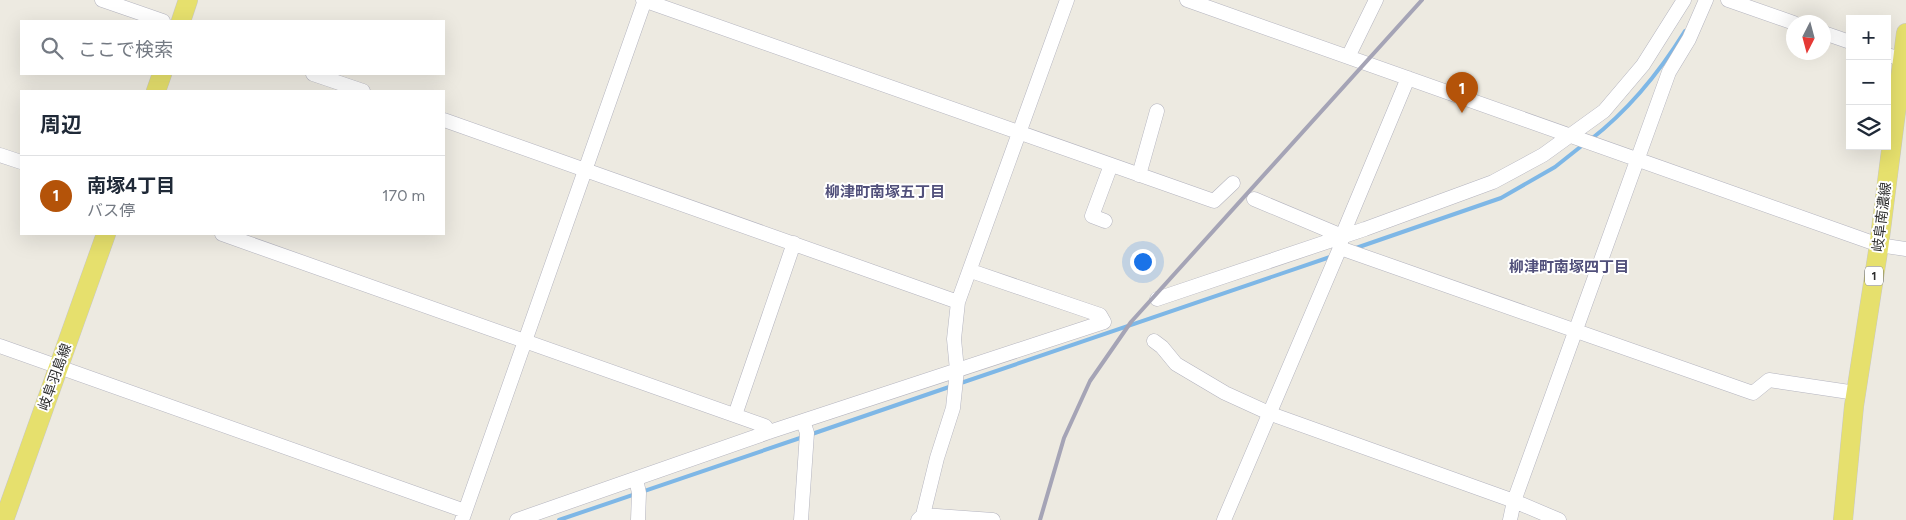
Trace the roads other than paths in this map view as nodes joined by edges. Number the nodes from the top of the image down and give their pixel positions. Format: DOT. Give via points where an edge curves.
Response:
graph roads {
  1 [pos="102,0"];
  2 [pos="188,0"];
  3 [pos="644,0"];
  4 [pos="1067,0"];
  5 [pos="1187,0"];
  6 [pos="1376,0"];
  7 [pos="1684,0"];
  8 [pos="1706,0"];
  9 [pos="1728,0"];
  10 [pos="159,20"];
  11 [pos="181,20"];
  12 [pos="1786,20"];
  13 [pos="1906,33"];
  14 [pos="1831,35"];
  15 [pos="1846,41"];
  16 [pos="1348,57"];
  17 [pos="1898,58"];
  18 [pos="162,75"];
  19 [pos="316,75"];
  20 [pos="1408,78"];
  21 [pos="156,90"];
  22 [pos="360,90"];
  23 [pos="1157,111"];
  24 [pos="445,120"];
  25 [pos="1020,132"];
  26 [pos="1570,136"];
  27 [pos="0,155"];
  28 [pos="1638,159"];
  29 [pos="20,162"];
  30 [pos="1111,165"];
  31 [pos="586,169"];
  32 [pos="1139,174"];
  33 [pos="1233,183"];
  34 [pos="1254,200"];
  35 [pos="1104,221"];
  36 [pos="106,235"];
  37 [pos="225,235"];
  38 [pos="1341,242"];
  39 [pos="794,243"];
  40 [pos="1879,245"];
  41 [pos="1906,249"];
  42 [pos="971,271"];
  43 [pos="1158,299"];
  44 [pos="958,302"];
  45 [pos="1575,330"];
  46 [pos="1154,341"];
  47 [pos="525,342"];
  48 [pos="0,346"];
  49 [pos="59,368"];
  50 [pos="957,370"];
  51 [pos="1856,393"];
  52 [pos="1271,414"];
  53 [pos="735,415"];
  54 [pos="803,422"];
  55 [pos="770,432"];
  56 [pos="636,479"];
  57 [pos="1514,501"];
  58 [pos="463,515"];
  59 [pos="920,517"];
  60 [pos="4,520"];
  61 [pos="517,520"];
  62 [pos="638,520"];
  63 [pos="801,520"];
  64 [pos="993,520"];
  65 [pos="1224,520"];
  66 [pos="1510,520"];
  67 [pos="1559,520"];
  68 [pos="1842,520"];
  1 -- 10 [label="street"];
  2 -- 11 [label="main road"];
  3 -- 25 [label="street"];
  3 -- 31 [label="street"];
  4 -- 25 [label="street"];
  5 -- 16 [label="street"];
  6 -- 16 [label="street"];
  7 -- 26 [label="street" via="1643,65 1604,110"];
  8 -- 28 [label="street" via="1689,39 1668,72"];
  9 -- 12 [label="street"];
  13 -- 17 [label="main road, 岐阜南濃線 / 1"];
  14 -- 15 [label="street"];
  16 -- 20 [label="street"];
  17 -- 40 [label="main road, 岐阜南濃線 / 1"];
  18 -- 21 [label="main road"];
  19 -- 22 [label="street"];
  20 -- 26 [label="street"];
  20 -- 38 [label="street"];
  23 -- 32 [label="street"];
  24 -- 31 [label="street"];
  25 -- 30 [label="street"];
  25 -- 42 [label="street"];
  26 -- 28 [label="street"];
  26 -- 38 [label="street" via="1493,182"];
  27 -- 29 [label="street"];
  28 -- 40 [label="street"];
  28 -- 45 [label="street"];
  30 -- 32 [label="street"];
  30 -- 35 [label="street" via="1092,216"];
  31 -- 39 [label="street"];
  31 -- 47 [label="street"];
  32 -- 33 [label="street" via="1214,201"];
  34 -- 38 [label="street"];
  36 -- 49 [label="main road, 岐阜羽島線"];
  37 -- 47 [label="street"];
  38 -- 43 [label="street"];
  38 -- 45 [label="street"];
  38 -- 52 [label="street"];
  39 -- 44 [label="street"];
  39 -- 53 [label="street"];
  40 -- 41 [label="street"];
  40 -- 51 [label="main road, 岐阜南濃線 / 1"];
  42 -- 44 [label="street"];
  42 -- 50 [label="street" via="1100,316 1104,322"];
  44 -- 50 [label="street" via="954,339"];
  45 -- 51 [label="street" via="1753,393 1769,380"];
  45 -- 57 [label="street"];
  46 -- 52 [label="street" via="1176,364 1225,393"];
  47 -- 53 [label="street"];
  47 -- 58 [label="street"];
  48 -- 49 [label="street"];
  49 -- 58 [label="street"];
  49 -- 60 [label="main road, 岐阜羽島線"];
  50 -- 54 [label="street"];
  50 -- 59 [label="street" via="953,408"];
  51 -- 68 [label="main road, 岐阜南濃線 / 1"];
  52 -- 57 [label="street"];
  52 -- 65 [label="street"];
  53 -- 55 [label="street" via="765,426"];
  54 -- 55 [label="street"];
  54 -- 63 [label="street" via="807,433"];
  55 -- 56 [label="street"];
  56 -- 61 [label="street"];
  56 -- 62 [label="street"];
  57 -- 66 [label="street"];
  57 -- 67 [label="street"];
  59 -- 64 [label="street"];
}
